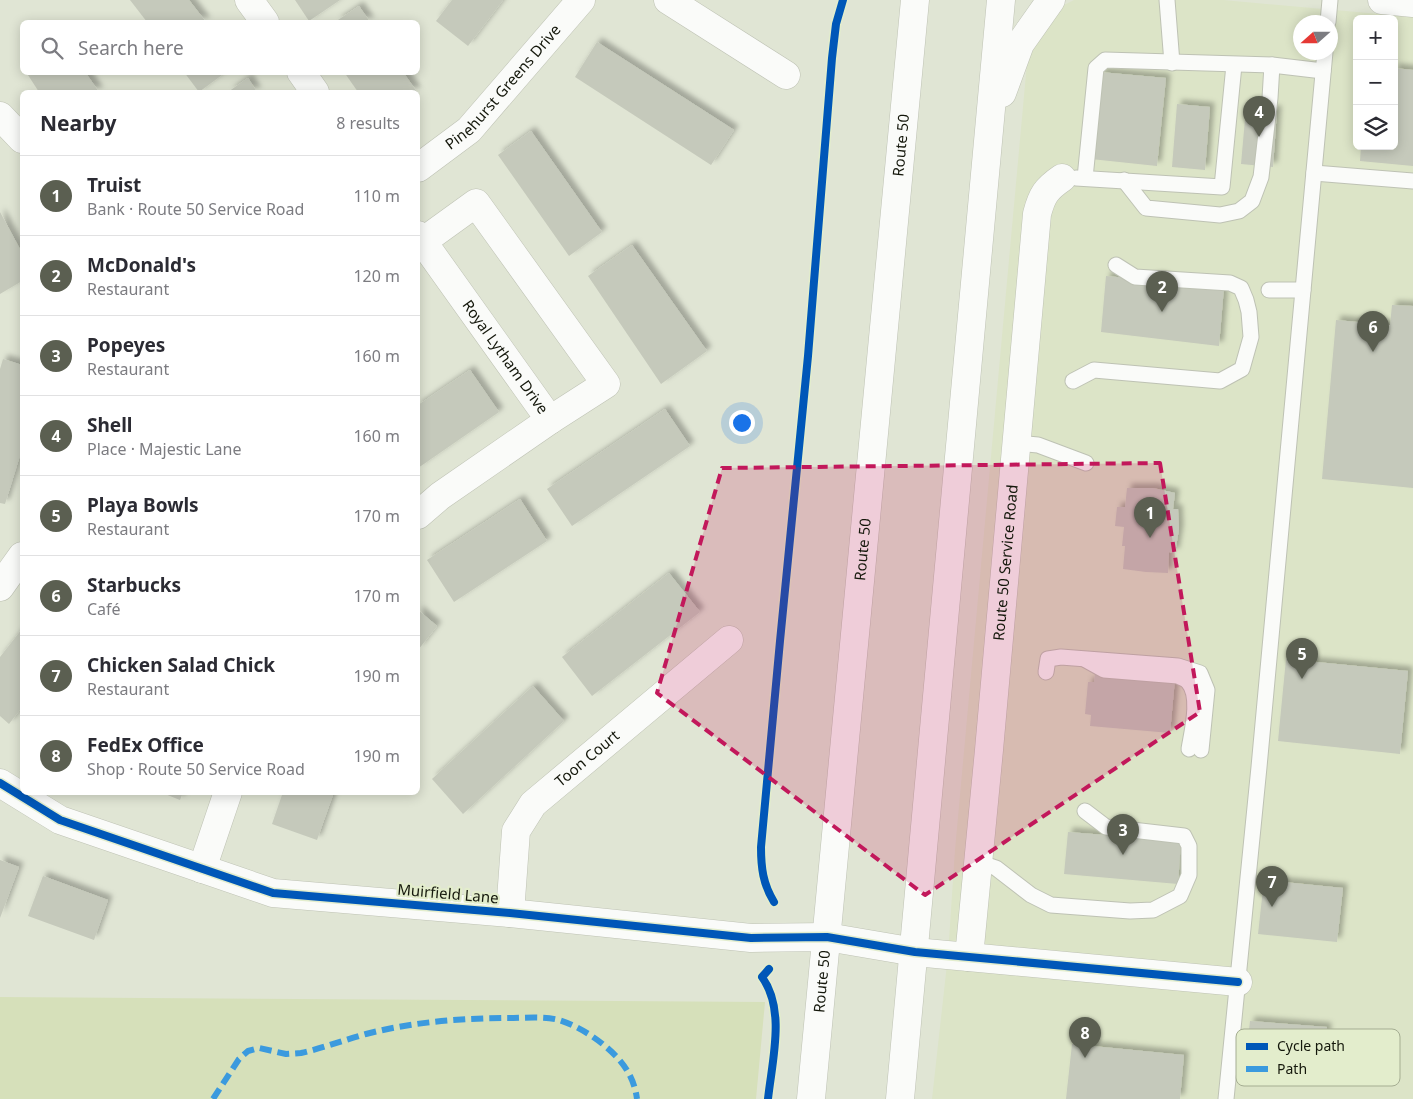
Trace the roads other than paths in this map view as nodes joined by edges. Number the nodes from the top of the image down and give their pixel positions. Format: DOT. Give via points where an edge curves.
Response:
graph roads {
  1 [pos="249,0"];
  2 [pos="581,0"];
  3 [pos="668,0"];
  4 [pos="915,0"];
  5 [pos="1001,0"];
  6 [pos="1051,0"];
  7 [pos="1167,0"];
  8 [pos="1330,0"];
  9 [pos="1382,0"];
  10 [pos="1413,3"];
  11 [pos="1329,15"];
  12 [pos="264,20"];
  13 [pos="1324,60"];
  14 [pos="1172,63"];
  15 [pos="1234,65"];
  16 [pos="1272,65"];
  17 [pos="1323,71"];
  18 [pos="303,75"];
  19 [pos="786,75"];
  20 [pos="314,90"];
  21 [pos="0,116"];
  22 [pos="989,129"];
  23 [pos="20,137"];
  24 [pos="420,167"];
  25 [pos="1314,173"];
  26 [pos="1073,178"];
  27 [pos="1124,180"];
  28 [pos="1413,181"];
  29 [pos="420,239"];
  30 [pos="1116,265"];
  31 [pos="1269,290"];
  32 [pos="1303,290"];
  33 [pos="1073,381"];
  34 [pos="550,420"];
  35 [pos="1016,443"];
  36 [pos="1086,463"];
  37 [pos="420,513"];
  38 [pos="20,559"];
  39 [pos="0,587"];
  40 [pos="729,640"];
  41 [pos="1046,672"];
  42 [pos="1195,749"];
  43 [pos="0,783"];
  44 [pos="227,795"];
  45 [pos="1085,811"];
  46 [pos="990,866"];
  47 [pos="202,869"];
  48 [pos="510,913"];
  49 [pos="826,937"];
  50 [pos="915,952"];
  51 [pos="969,957"];
  52 [pos="1238,982"];
  53 [pos="811,1099"];
  54 [pos="900,1099"];
  55 [pos="1226,1099"];
  1 -- 12 [label="main road"];
  2 -- 24 [label="main road, Pinehurst Greens Drive" via="469,130"];
  3 -- 19 [label="main road"];
  4 -- 49 [label="main road, Route 50"];
  5 -- 22 [label="main road"];
  6 -- 22 [label="main road" via="1020,44"];
  7 -- 14 [label="lane"];
  8 -- 11 [label="lane"];
  9 -- 10 [label="main road"];
  13 -- 17 [label="lane"];
  14 -- 15 [label="lane"];
  14 -- 26 [label="lane" via="1105,60 1096,68"];
  15 -- 16 [label="lane"];
  15 -- 27 [label="lane" via="1222,187"];
  16 -- 17 [label="lane"];
  16 -- 27 [label="lane" via="1261,177 1252,201 1239,211 1220,215 1146,208"];
  17 -- 25 [label="lane"];
  18 -- 20 [label="main road"];
  21 -- 23 [label="main road"];
  22 -- 50 [label="main road"];
  25 -- 28 [label="lane"];
  25 -- 32 [label="lane"];
  26 -- 27 [label="lane"];
  26 -- 35 [label="main road, Route 50 Service Road" via="1048,188 1041,198 1037,214"];
  29 -- 34 [label="main road, Royal Lytham Drive"];
  29 -- 34 [label="main road" via="476,203 606,384"];
  30 -- 33 [label="lane" via="1135,277 1230,283 1241,288 1251,337 1242,369 1220,381 1094,370"];
  31 -- 32 [label="lane"];
  32 -- 52 [label="lane"];
  34 -- 37 [label="main road, Royal Lytham Drive"];
  35 -- 36 [label="lane" via="1038,445"];
  35 -- 51 [label="main road, Route 50 Service Road"];
  38 -- 39 [label="main road"];
  40 -- 48 [label="main road, Toon Court" via="533,804 516,831"];
  41 -- 42 [label="lane" via="1048,659 1075,657 1178,666 1200,673 1207,690"];
  43 -- 47 [label="main road, Muirfield Lane" via="60,820"];
  44 -- 47 [label="main road"];
  45 -- 46 [label="lane" via="1106,827 1184,836 1189,846 1189,875 1180,896 1153,910 1051,905"];
  47 -- 48 [label="main road, Muirfield Lane" via="273,893"];
  48 -- 49 [label="main road, Muirfield Lane" via="751,938"];
  49 -- 50 [label="main road, Muirfield Lane"];
  49 -- 53 [label="main road, Route 50"];
  50 -- 51 [label="main road, Muirfield Lane"];
  50 -- 54 [label="main road"];
  51 -- 52 [label="main road, Muirfield Lane"];
  52 -- 55 [label="lane"];
}
